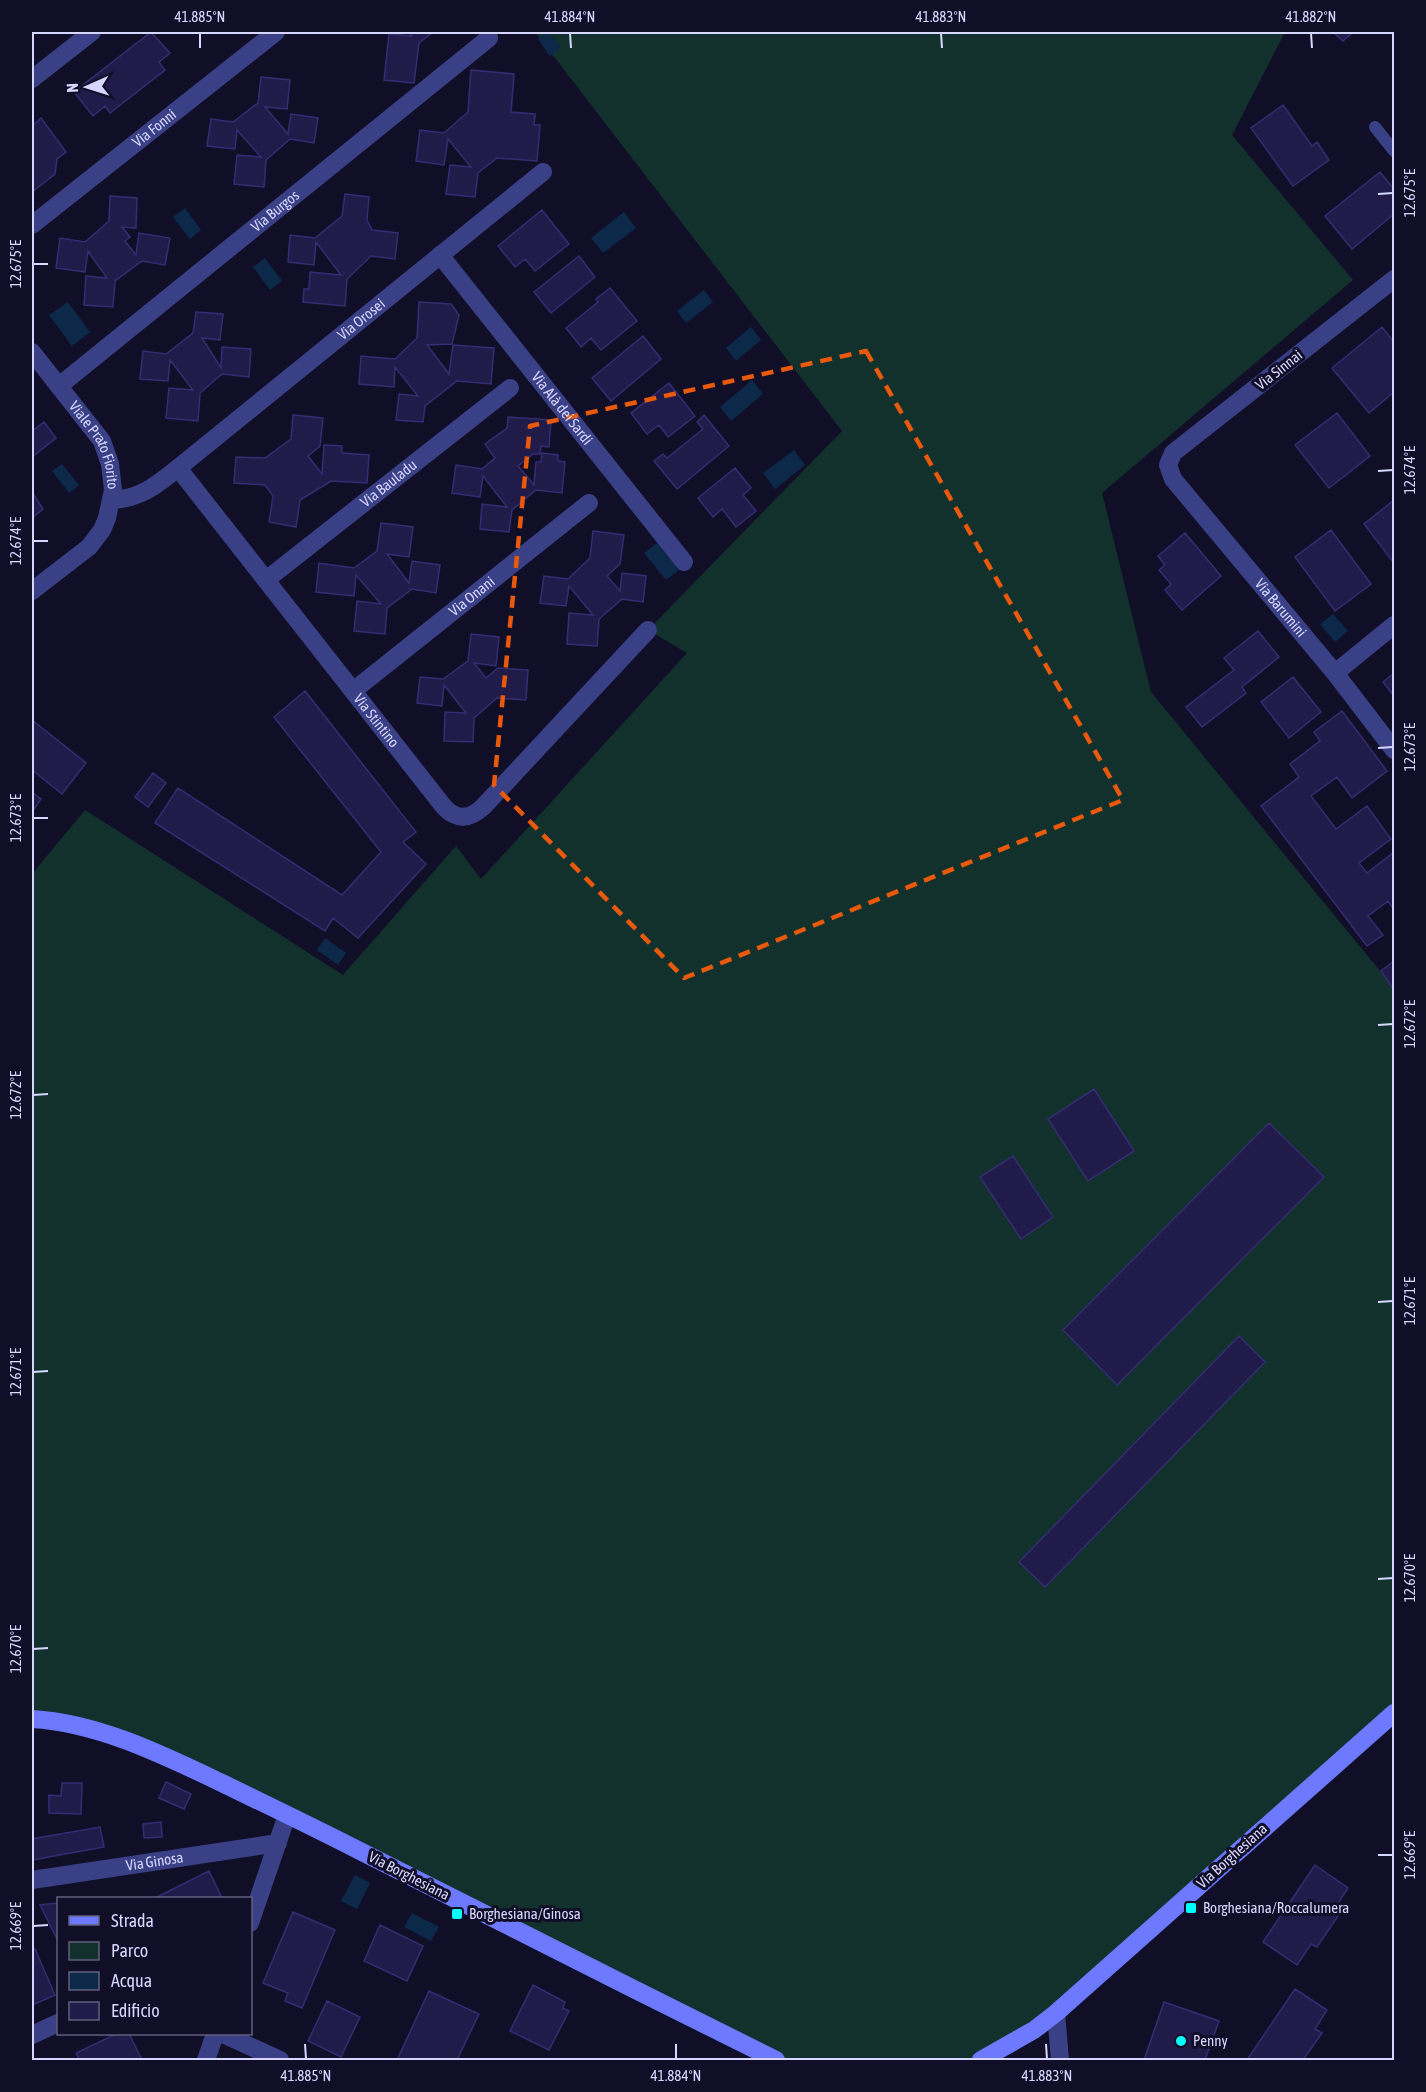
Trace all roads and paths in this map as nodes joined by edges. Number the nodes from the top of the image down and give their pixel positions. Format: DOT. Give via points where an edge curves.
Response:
graph roads {
  1 [pos="92,32"];
  2 [pos="276,32"];
  3 [pos="489,38"];
  4 [pos="32,80"];
  5 [pos="1375,127"];
  6 [pos="1395,152"];
  7 [pos="543,172"];
  8 [pos="32,225"];
  9 [pos="440,255"];
  10 [pos="1395,279"];
  11 [pos="32,352"];
  12 [pos="59,386"];
  13 [pos="510,388"];
  14 [pos="1168,465"];
  15 [pos="178,468"];
  16 [pos="112,500"];
  17 [pos="589,503"];
  18 [pos="684,562"];
  19 [pos="266,580"];
  20 [pos="32,591"];
  21 [pos="1395,625"];
  22 [pos="648,630"];
  23 [pos="1335,673"];
  24 [pos="353,691"];
  25 [pos="1395,750"];
  26 [pos="1395,1713"];
  27 [pos="32,1719"];
  28 [pos="287,1815"];
  29 [pos="278,1843"];
  30 [pos="32,1880"];
  31 [pos="252,1917"];
  32 [pos="1056,2013"];
  33 [pos="57,2023"];
  34 [pos="215,2035"];
  35 [pos="225,2035"];
  36 [pos="32,2036"];
  37 [pos="206,2061"];
  38 [pos="280,2061"];
  39 [pos="776,2061"];
  40 [pos="981,2061"];
  41 [pos="1060,2061"];
  1 -- 4 [label="street"];
  2 -- 8 [label="street, Via Fonni"];
  3 -- 12 [label="street, Via Burgos"];
  5 -- 6 [label="lane"];
  7 -- 9 [label="street, Via Orosei"];
  9 -- 15 [label="street, Via Orosei"];
  9 -- 18 [label="street, Via Alà dei Sardi"];
  10 -- 14 [label="street, Via Sinnai" via="1173,453"];
  11 -- 12 [label="street, Viale Prato Fiorito"];
  12 -- 16 [label="street, Viale Prato Fiorito" via="105,447"];
  13 -- 19 [label="street, Via Bauladu"];
  14 -- 23 [label="street, Via Barumini" via="1173,479"];
  15 -- 16 [label="street" via="145,493"];
  15 -- 19 [label="street, Via Stintino"];
  16 -- 20 [label="street, Viale Prato Fiorito" via="102,530 89,547"];
  17 -- 24 [label="street, Via Onani"];
  19 -- 24 [label="street, Via Stintino"];
  21 -- 23 [label="street"];
  22 -- 24 [label="street, Via Stintino" via="483,807 469,816 458,817 444,807"];
  23 -- 25 [label="street, Via Barumini"];
  26 -- 32 [label="street, Via Borghesiana"];
  27 -- 28 [label="street, Via Borghesiana" via="68,1724 122,1740"];
  28 -- 29 [label="street"];
  28 -- 39 [label="street, Via Borghesiana"];
  29 -- 30 [label="street, Via Ginosa"];
  29 -- 31 [label="street"];
  32 -- 40 [label="street, Via Borghesiana"];
  32 -- 41 [label="street"];
  33 -- 36 [label="street"];
  34 -- 37 [label="street"];
  35 -- 38 [label="street"];
}
